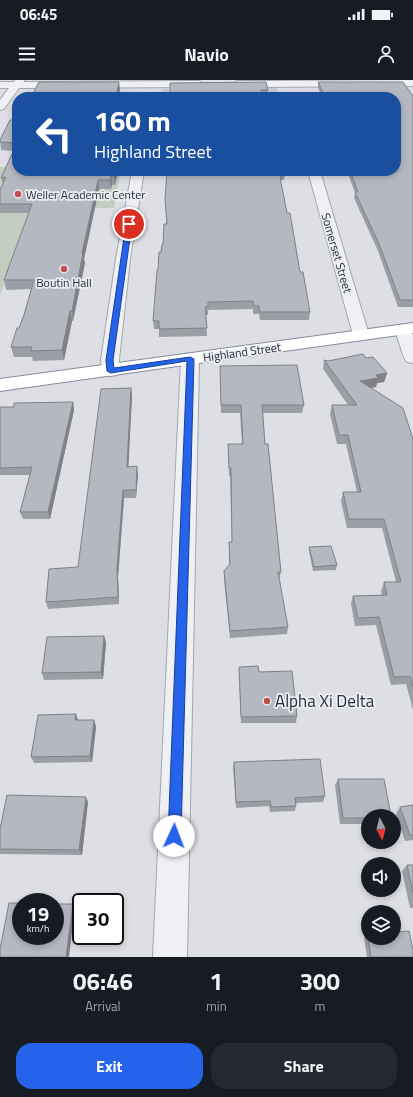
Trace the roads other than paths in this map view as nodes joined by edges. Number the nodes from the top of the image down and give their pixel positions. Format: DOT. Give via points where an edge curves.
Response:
graph roads {
  1 [pos="18,83"];
  2 [pos="413,83"];
  3 [pos="209,84"];
  4 [pos="224,84"];
  5 [pos="0,86"];
  6 [pos="0,107"];
  7 [pos="137,176"];
  8 [pos="315,176"];
  9 [pos="408,329"];
  10 [pos="361,335"];
  11 [pos="413,358"];
  12 [pos="190,359"];
  13 [pos="111,371"];
  14 [pos="0,385"];
  15 [pos="170,957"];
  1 -- 3 [label="street" via="150,88"];
  1 -- 5 [label="street"];
  1 -- 6 [label="street"];
  2 -- 4 [label="street" via="290,88"];
  7 -- 13 [label="street" via="121,273 110,360"];
  8 -- 10 [label="street, Somerset Street"];
  9 -- 10 [label="highway, Highland Street"];
  9 -- 11 [label="street"];
  10 -- 12 [label="highway, Highland Street"];
  12 -- 13 [label="highway, Highland Street"];
  12 -- 15 [label="street"];
  13 -- 14 [label="highway, Highland Street"];
}
